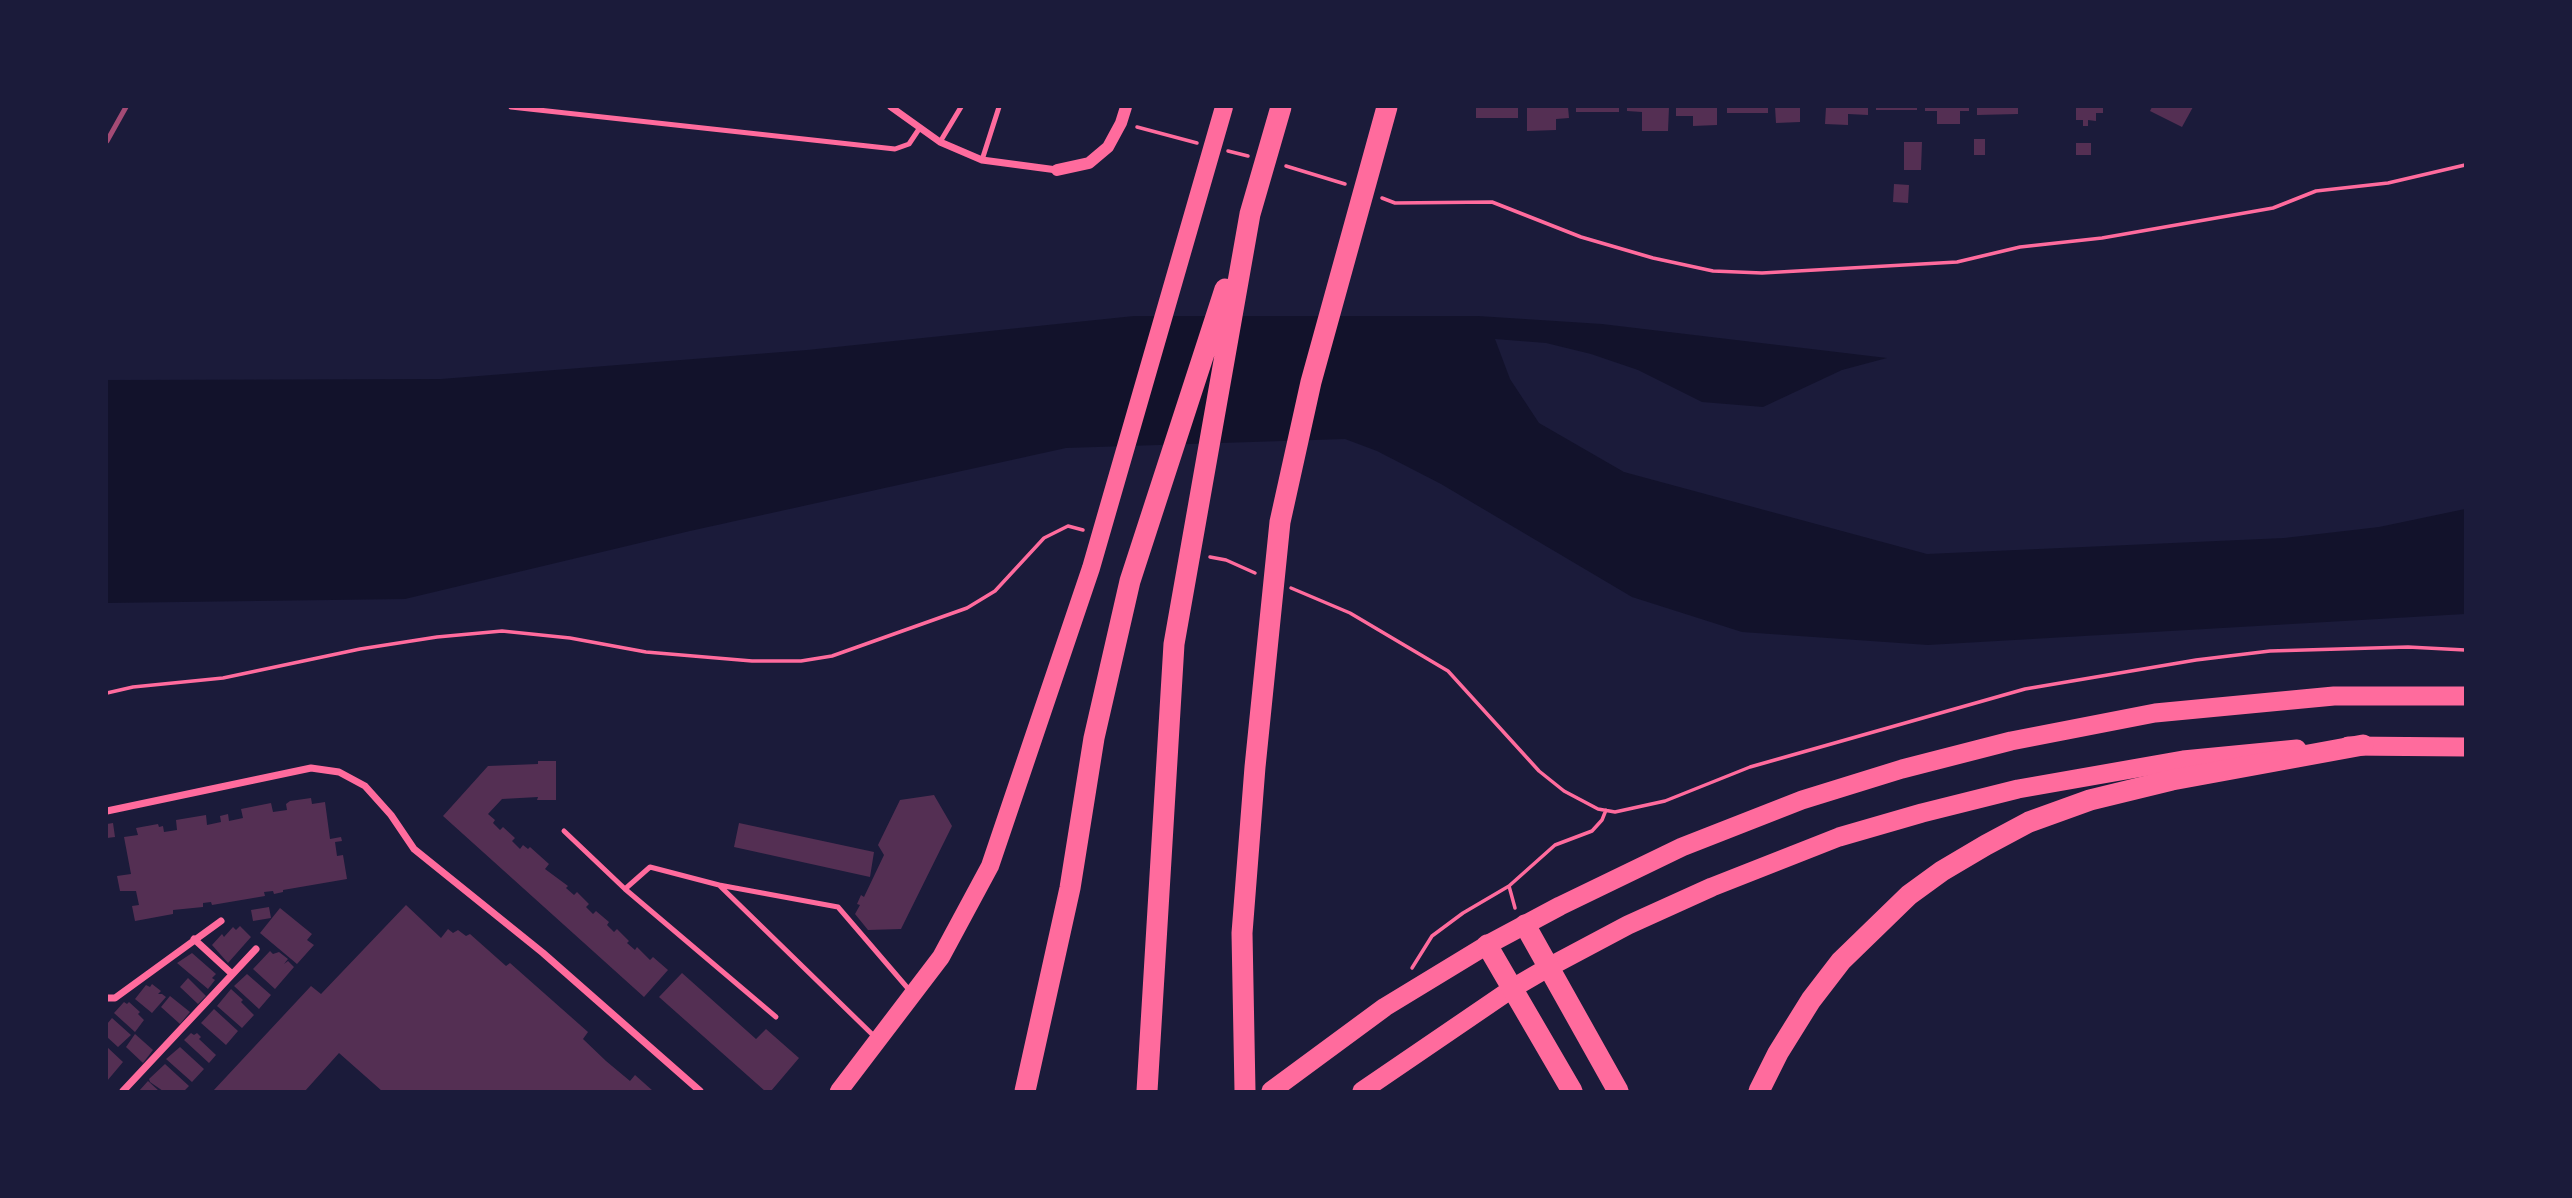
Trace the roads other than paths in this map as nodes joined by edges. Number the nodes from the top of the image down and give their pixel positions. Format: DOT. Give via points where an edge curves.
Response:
graph roads {
  1 [pos="511,107"];
  2 [pos="891,107"];
  3 [pos="961,107"];
  4 [pos="999,107"];
  5 [pos="1126,107"];
  6 [pos="1224,107"];
  7 [pos="1281,107"];
  8 [pos="1387,107"];
  9 [pos="919,129"];
  10 [pos="940,142"];
  11 [pos="982,160"];
  12 [pos="1057,170"];
  13 [pos="1250,214"];
  14 [pos="2465,696"];
  15 [pos="2363,745"];
  16 [pos="2465,747"];
  17 [pos="107,811"];
  18 [pos="564,831"];
  19 [pos="719,885"];
  20 [pos="625,889"];
  21 [pos="221,921"];
  22 [pos="1525,925"];
  23 [pos="194,939"];
  24 [pos="1487,945"];
  25 [pos="256,949"];
  26 [pos="1549,967"];
  27 [pos="231,973"];
  28 [pos="1513,988"];
  29 [pos="914,995"];
  30 [pos="111,998"];
  31 [pos="107,1007"];
  32 [pos="776,1017"];
  33 [pos="1245,1035"];
  34 [pos="879,1041"];
  35 [pos="123,1091"];
  36 [pos="699,1091"];
  37 [pos="839,1091"];
  38 [pos="1025,1091"];
  39 [pos="1147,1091"];
  40 [pos="1245,1091"];
  41 [pos="1256,1091"];
  42 [pos="1271,1091"];
  43 [pos="1362,1091"];
  44 [pos="1572,1091"];
  45 [pos="1618,1091"];
  46 [pos="1759,1091"];
  1 -- 9 [label="lane" via="895,149 909,144"];
  2 -- 9 [label="street"];
  3 -- 10 [label="lane"];
  4 -- 11 [label="lane"];
  5 -- 12 [label="street" via="1108,147 1089,163"];
  6 -- 29 [label="main road" via="1091,568 989,866 941,957"];
  7 -- 13 [label="highway"];
  8 -- 33 [label="highway" via="1311,382 1280,522 1242,933"];
  9 -- 10 [label="street"];
  10 -- 11 [label="street"];
  11 -- 12 [label="street"];
  13 -- 38 [label="highway" via="1130,581 1094,738 1070,888"];
  13 -- 39 [label="highway" via="1174,644"];
  14 -- 22 [label="highway" via="2364,695 2204,707 2011,741 1802,800 1682,847"];
  15 -- 16 [label="highway"];
  15 -- 26 [label="highway" via="2183,760 2018,789 1922,813 1839,837 1712,887"];
  15 -- 46 [label="highway" via="2172,780 2091,800 2029,822 1986,845 1909,895 1841,961 1791,1032"];
  17 -- 36 [label="street" via="312,768 339,772 365,786 414,849 543,953"];
  18 -- 20 [label="lane"];
  19 -- 20 [label="lane" via="650,867"];
  19 -- 29 [label="lane" via="838,907"];
  19 -- 34 [label="lane"];
  20 -- 32 [label="lane"];
  21 -- 23 [label="street"];
  22 -- 24 [label="highway"];
  22 -- 26 [label="highway"];
  23 -- 27 [label="street"];
  23 -- 30 [label="street"];
  24 -- 28 [label="highway"];
  24 -- 42 [label="highway" via="1385,1007"];
  25 -- 27 [label="street"];
  26 -- 28 [label="highway"];
  26 -- 45 [label="highway"];
  27 -- 35 [label="street"];
  28 -- 43 [label="highway"];
  28 -- 44 [label="highway"];
  29 -- 34 [label="main road"];
  30 -- 31 [label="street"];
  33 -- 40 [label="highway"];
  33 -- 41 [label="highway"];
  34 -- 37 [label="main road"];
}
